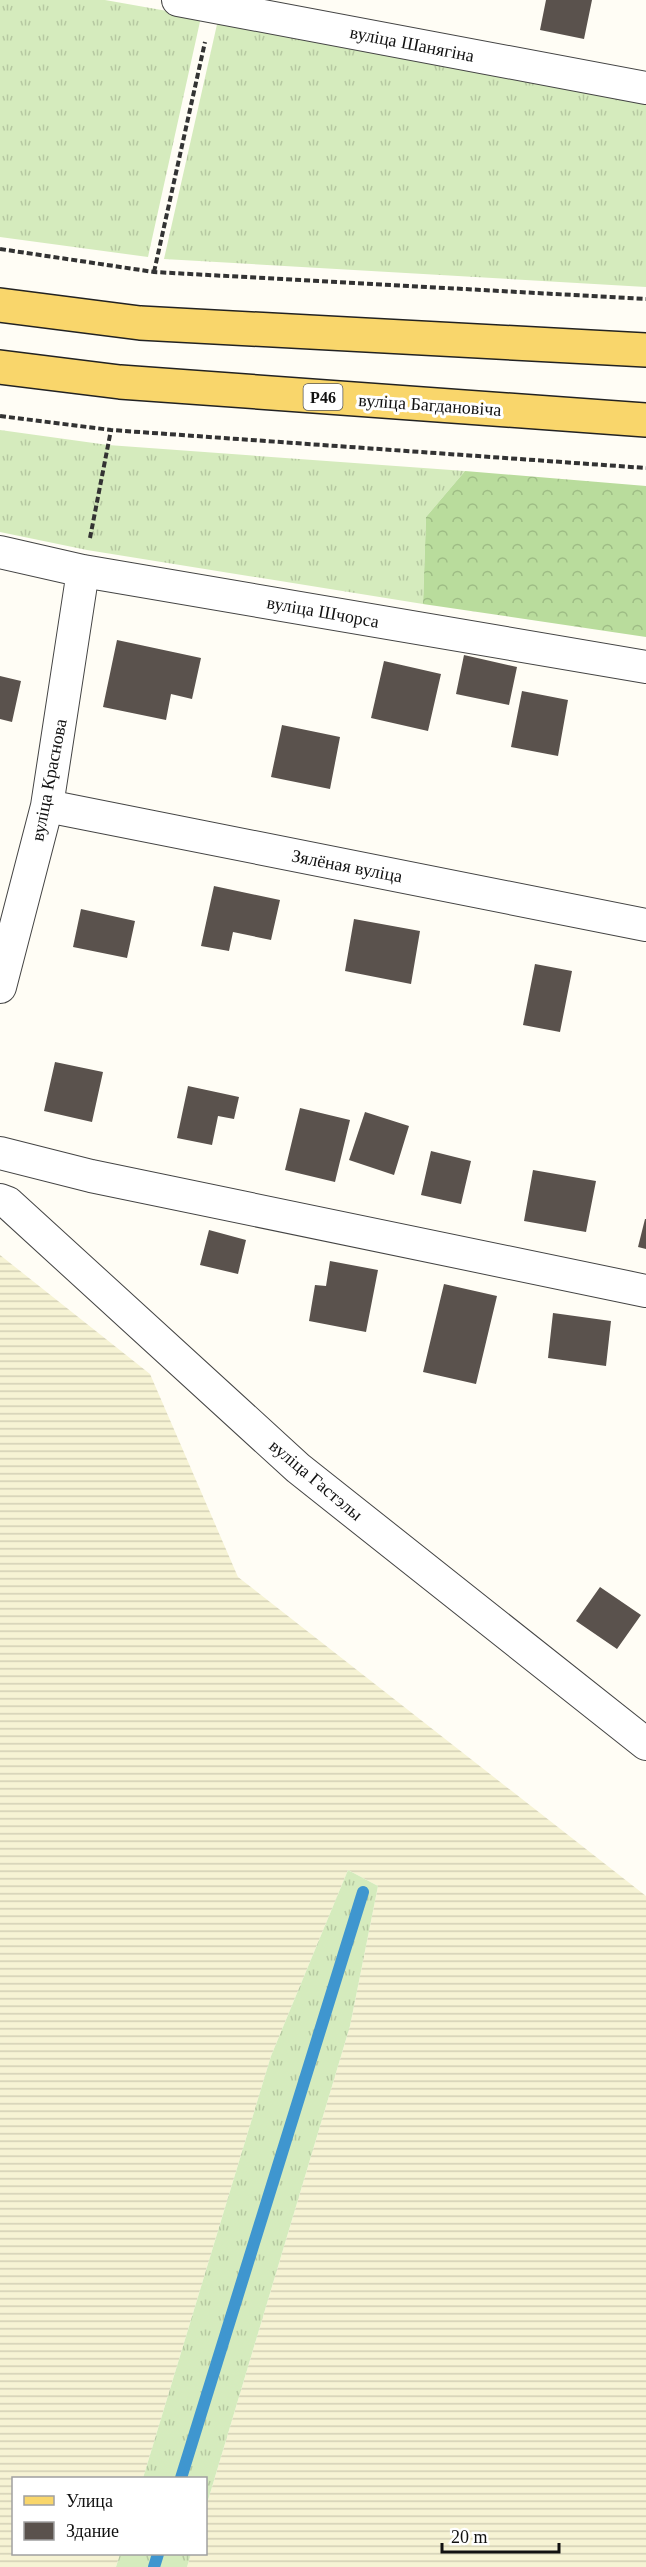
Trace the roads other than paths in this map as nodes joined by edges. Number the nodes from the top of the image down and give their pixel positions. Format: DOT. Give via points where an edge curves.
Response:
graph roads {
  1 [pos="178,0"];
  2 [pos="214,3"];
  3 [pos="646,88"];
  4 [pos="0,305"];
  5 [pos="646,350"];
  6 [pos="0,367"];
  7 [pos="646,420"];
  8 [pos="0,552"];
  9 [pos="83,570"];
  10 [pos="646,667"];
  11 [pos="47,806"];
  12 [pos="646,925"];
  13 [pos="0,987"];
  14 [pos="0,1153"];
  15 [pos="0,1200"];
  16 [pos="646,1291"];
  17 [pos="646,1744"];
  1 -- 2 [label="street, вуліца Шанягіна"];
  2 -- 3 [label="street, вуліца Шанягіна"];
  4 -- 5 [label="main road" via="140,323"];
  6 -- 7 [label="main road, вуліца Багдановіча / Р46" via="120,382"];
  8 -- 9 [label="street, вуліца Шчорса"];
  9 -- 10 [label="street, вуліца Шчорса"];
  9 -- 11 [label="street, вуліца Краснова"];
  11 -- 12 [label="street, Зялёная вуліца"];
  11 -- 13 [label="street, вуліца Краснова"];
  14 -- 16 [label="street" via="91,1176"];
  15 -- 17 [label="street, вуліца Гастэлы" via="8,1203 298,1468"];
}
